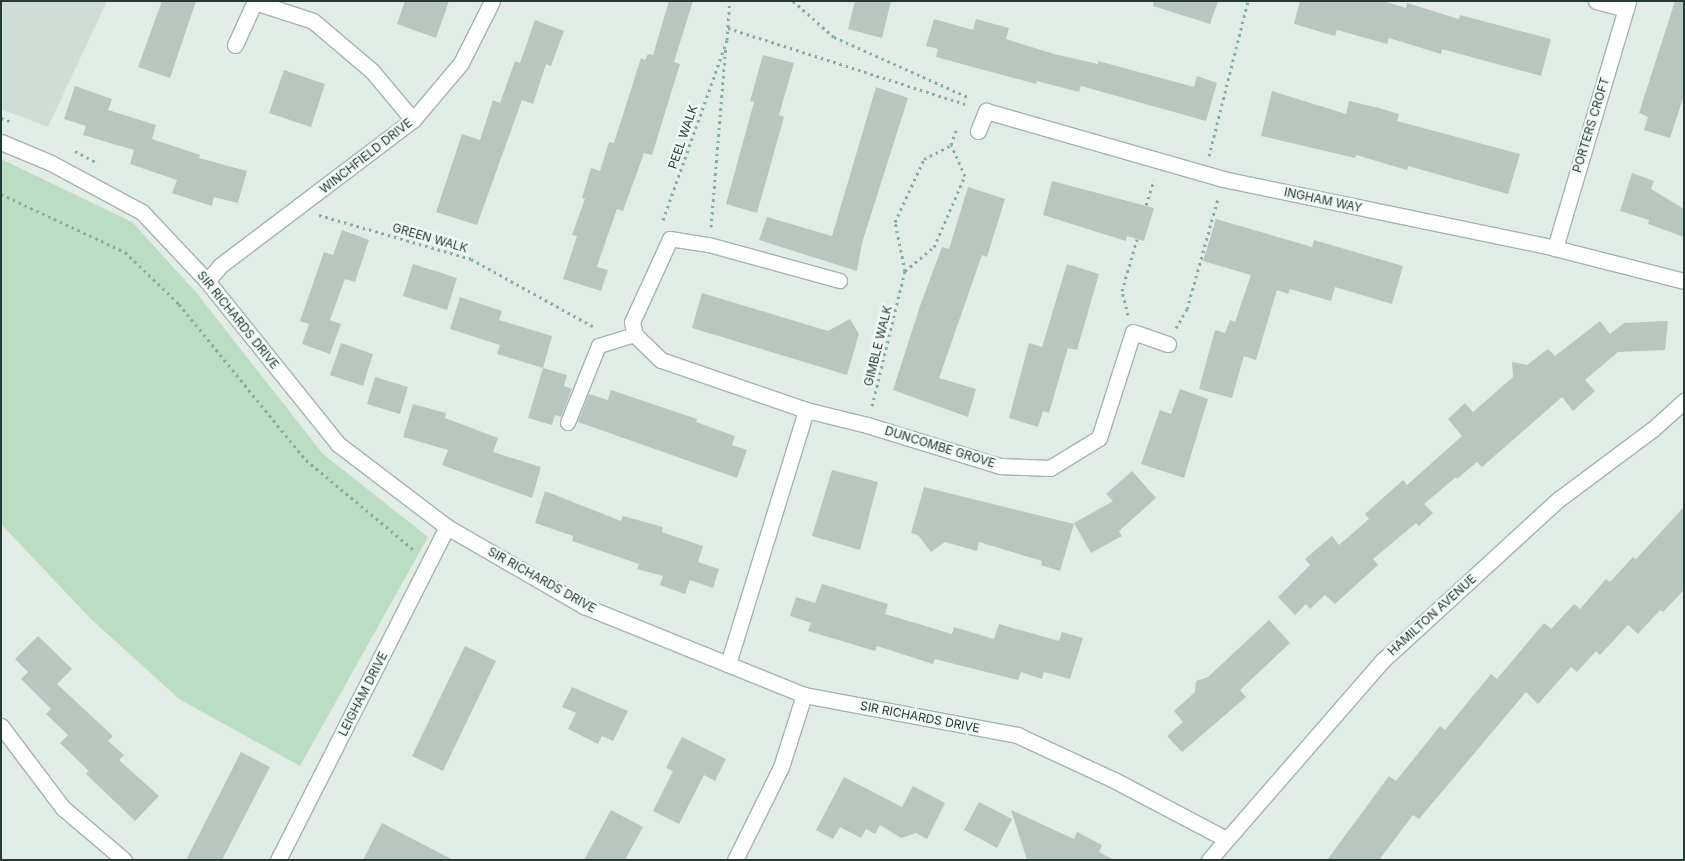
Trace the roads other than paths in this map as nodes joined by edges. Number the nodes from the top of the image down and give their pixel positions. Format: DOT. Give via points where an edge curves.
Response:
graph roads {
  1 [pos="492,1"];
  2 [pos="1596,1"];
  3 [pos="255,2"];
  4 [pos="1627,5"];
  5 [pos="235,45"];
  6 [pos="413,120"];
  7 [pos="978,131"];
  8 [pos="1,142"];
  9 [pos="670,239"];
  10 [pos="1554,248"];
  11 [pos="207,281"];
  12 [pos="840,281"];
  13 [pos="1684,281"];
  14 [pos="634,328"];
  15 [pos="1168,344"];
  16 [pos="1684,401"];
  17 [pos="806,410"];
  18 [pos="568,423"];
  19 [pos="447,528"];
  20 [pos="728,664"];
  21 [pos="804,695"];
  22 [pos="1,726"];
  23 [pos="1226,839"];
  24 [pos="124,860"];
  25 [pos="278,860"];
  26 [pos="736,860"];
  27 [pos="1209,860"];
  1 -- 6 [label="street, WINCHFIELD DRIVE" via="461,63"];
  2 -- 4 [label="street"];
  3 -- 5 [label="street"];
  3 -- 6 [label="street" via="313,21 372,71"];
  4 -- 10 [label="street, PORTERS CROFT"];
  6 -- 11 [label="street, WINCHFIELD DRIVE" via="220,265"];
  7 -- 10 [label="street, INGHAM WAY" via="986,111 1223,179"];
  8 -- 11 [label="street, SIR RICHARDS DRIVE" via="51,163 142,212"];
  9 -- 12 [label="lane" via="709,245"];
  9 -- 14 [label="street"];
  10 -- 13 [label="street, INGHAM WAY"];
  11 -- 19 [label="street, SIR RICHARDS DRIVE" via="338,444"];
  14 -- 17 [label="street, DUNCOMBE GROVE" via="662,360"];
  14 -- 18 [label="lane" via="599,346"];
  15 -- 17 [label="street, DUNCOMBE GROVE" via="1133,332 1099,438 1050,468 1000,466 867,425"];
  16 -- 23 [label="street, HAMILTON AVENUE" via="1653,429 1559,499 1382,661"];
  17 -- 20 [label="street"];
  19 -- 20 [label="street, SIR RICHARDS DRIVE" via="584,606"];
  19 -- 25 [label="street, LEIGHAM DRIVE"];
  20 -- 21 [label="street, SIR RICHARDS DRIVE"];
  21 -- 23 [label="street, SIR RICHARDS DRIVE" via="1017,735 1114,780"];
  21 -- 26 [label="street" via="781,768"];
  22 -- 24 [label="street" via="63,808"];
  23 -- 27 [label="street, HAMILTON AVENUE"];
}
